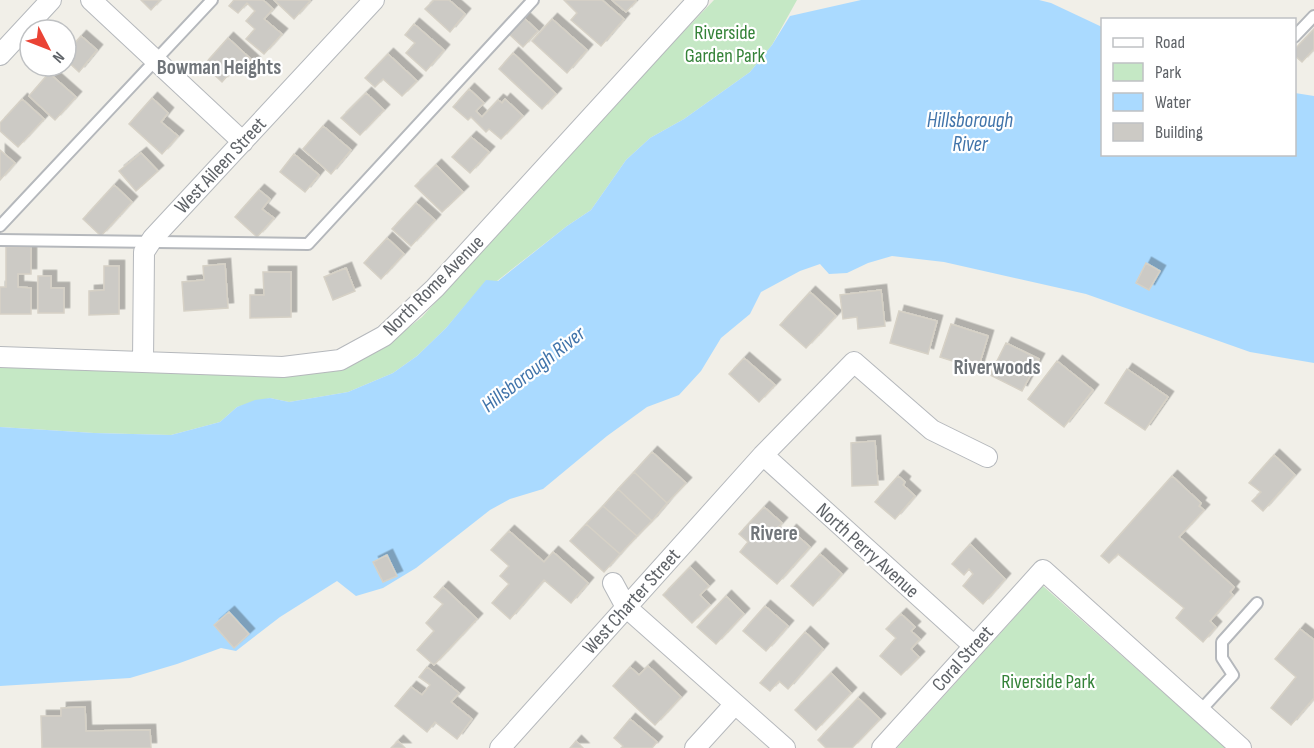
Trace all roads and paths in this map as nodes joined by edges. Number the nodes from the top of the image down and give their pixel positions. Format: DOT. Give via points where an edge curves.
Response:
graph roads {
  1 [pos="51,0"];
  2 [pos="91,0"];
  3 [pos="212,0"];
  4 [pos="374,0"];
  5 [pos="533,0"];
  6 [pos="698,0"];
  7 [pos="1314,16"];
  8 [pos="1296,35"];
  9 [pos="0,56"];
  10 [pos="156,61"];
  11 [pos="243,142"];
  12 [pos="0,226"];
  13 [pos="0,240"];
  14 [pos="149,243"];
  15 [pos="0,357"];
  16 [pos="143,362"];
  17 [pos="763,455"];
  18 [pos="987,457"];
  19 [pos="613,584"];
  20 [pos="1257,603"];
  21 [pos="626,607"];
  22 [pos="973,645"];
  23 [pos="735,704"];
  24 [pos="1200,711"];
  25 [pos="500,748"];
  26 [pos="695,748"];
  27 [pos="784,748"];
  28 [pos="882,748"];
  29 [pos="1241,748"];
  1 -- 9 [label="street"];
  2 -- 10 [label="street"];
  3 -- 10 [label="lane"];
  4 -- 11 [label="street, West Aileen Street"];
  5 -- 14 [label="lane" via="308,244"];
  6 -- 16 [label="street, North Rome Avenue" via="435,288 384,336 340,360 283,367"];
  7 -- 8 [label="lane"];
  10 -- 11 [label="street"];
  10 -- 12 [label="lane"];
  11 -- 14 [label="street, West Aileen Street"];
  13 -- 14 [label="lane"];
  14 -- 16 [label="street" via="144,252"];
  15 -- 16 [label="street, North Rome Avenue"];
  17 -- 18 [label="street, West Charter Street" via="854,362 932,430"];
  17 -- 21 [label="street, West Charter Street"];
  17 -- 22 [label="street, North Perry Avenue"];
  19 -- 21 [label="street"];
  20 -- 24 [label="lane" via="1222,642 1222,658 1233,675"];
  21 -- 23 [label="street"];
  21 -- 25 [label="street, West Charter Street"];
  22 -- 24 [label="street, Coral Street" via="1044,570"];
  22 -- 28 [label="street, Coral Street"];
  23 -- 26 [label="street"];
  23 -- 27 [label="street"];
  24 -- 29 [label="street"];
}
